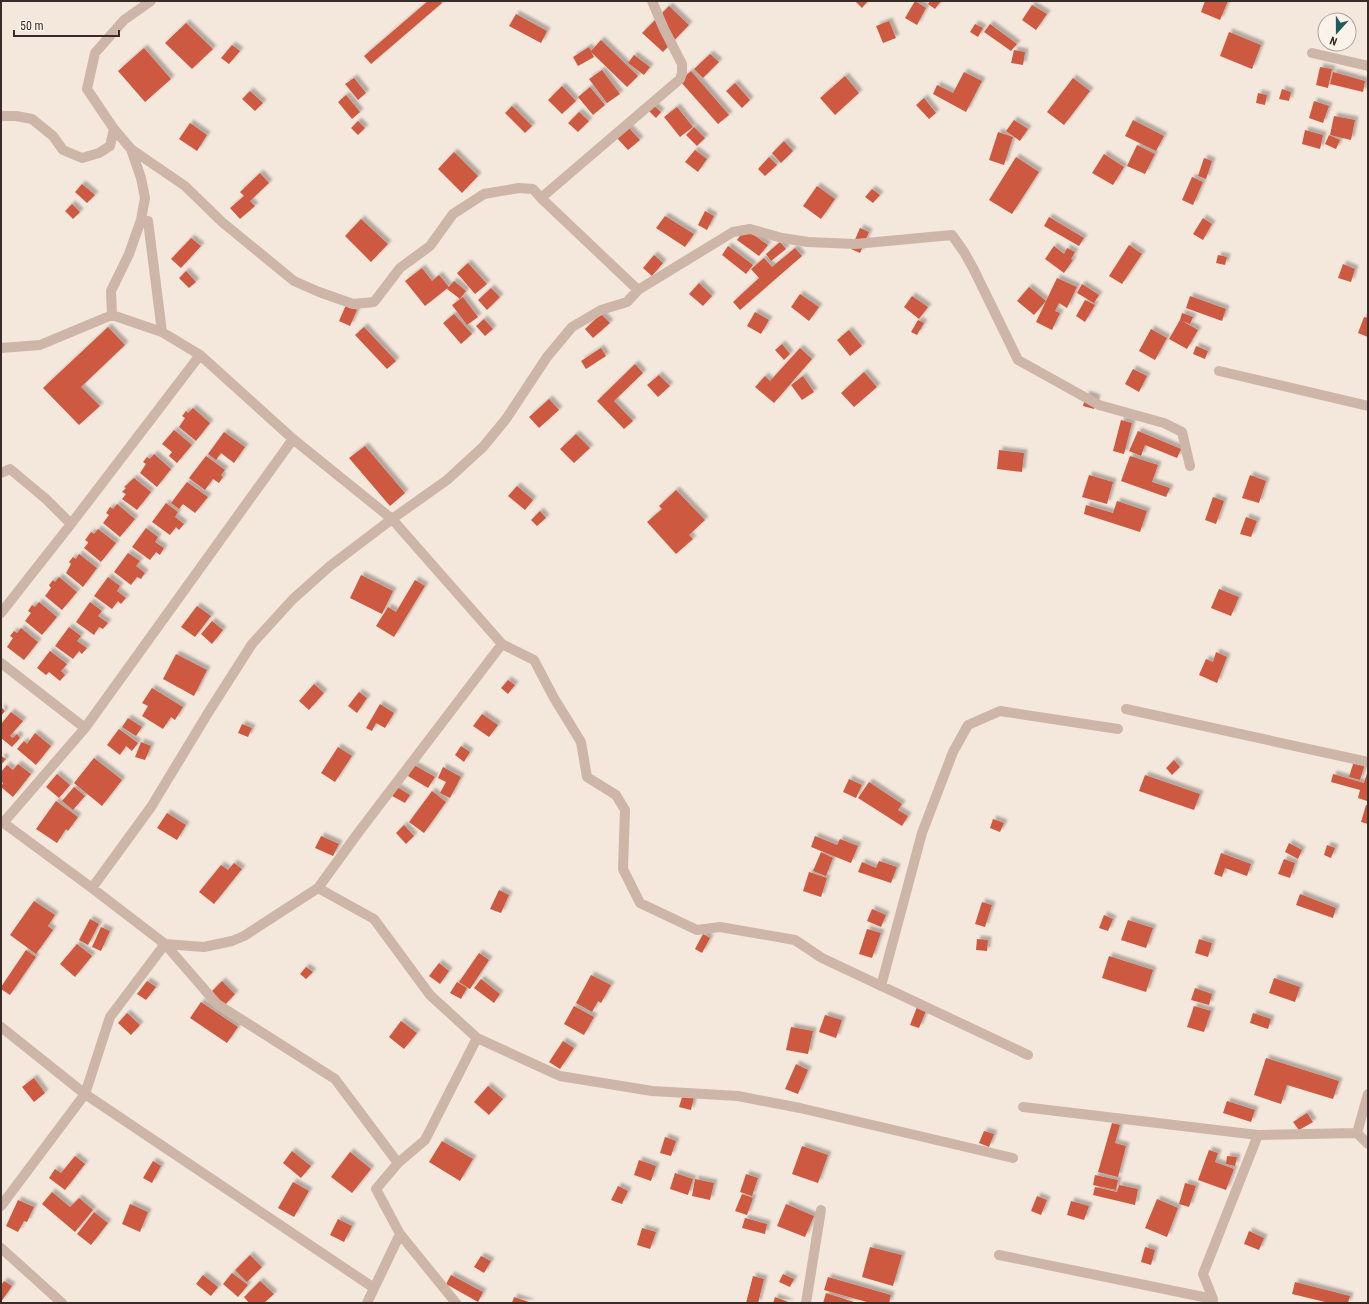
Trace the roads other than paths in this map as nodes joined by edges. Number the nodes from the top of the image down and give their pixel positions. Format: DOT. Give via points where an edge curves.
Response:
graph roads {
  1 [pos="151,1"];
  2 [pos="652,1"];
  3 [pos="1312,53"];
  4 [pos="1368,66"];
  5 [pos="1,116"];
  6 [pos="114,129"];
  7 [pos="131,149"];
  8 [pos="541,198"];
  9 [pos="141,220"];
  10 [pos="638,290"];
  11 [pos="112,315"];
  12 [pos="162,332"];
  13 [pos="1,348"];
  14 [pos="200,355"];
  15 [pos="1219,371"];
  16 [pos="1368,406"];
  17 [pos="293,439"];
  18 [pos="1190,466"];
  19 [pos="1,473"];
  20 [pos="392,519"];
  21 [pos="71,524"];
  22 [pos="1,613"];
  23 [pos="502,644"];
  24 [pos="1,663"];
  25 [pos="1126,709"];
  26 [pos="85,728"];
  27 [pos="1118,729"];
  28 [pos="1368,762"];
  29 [pos="2,822"];
  30 [pos="92,888"];
  31 [pos="318,888"];
  32 [pos="164,944"];
  33 [pos="881,986"];
  34 [pos="1,1027"];
  35 [pos="477,1038"];
  36 [pos="1028,1055"];
  37 [pos="85,1094"];
  38 [pos="1368,1094"];
  39 [pos="1022,1107"];
  40 [pos="1357,1133"];
  41 [pos="1258,1135"];
  42 [pos="1368,1144"];
  43 [pos="1013,1158"];
  44 [pos="398,1164"];
  45 [pos="1,1206"];
  46 [pos="821,1210"];
  47 [pos="400,1234"];
  48 [pos="1,1248"];
  49 [pos="999,1256"];
  50 [pos="374,1288"];
  51 [pos="1212,1301"];
  52 [pos="62,1303"];
  53 [pos="367,1303"];
  54 [pos="456,1303"];
  55 [pos="806,1303"];
  1 -- 6 [label="street" via="124,20 95,53 87,89"];
  2 -- 8 [label="street" via="682,64 680,79"];
  3 -- 4 [label="street"];
  5 -- 6 [label="street" via="32,119 53,136 63,150 82,158 99,153 110,146"];
  6 -- 7 [label="street"];
  7 -- 8 [label="street" via="185,186 222,222 294,281 353,304 374,302 400,268 430,246 453,214 484,194 519,188 533,189"];
  7 -- 9 [label="street" via="145,198"];
  8 -- 10 [label="street"];
  9 -- 11 [label="street" via="111,291"];
  9 -- 12 [label="street" via="148,221"];
  10 -- 18 [label="street" via="733,232 750,229 808,242 855,244 952,235 973,268 1018,360 1099,404 1164,423 1182,432"];
  10 -- 20 [label="street" via="627,302 601,310 572,327 547,357 506,419 483,447 447,480"];
  11 -- 12 [label="street"];
  11 -- 13 [label="street" via="40,345"];
  12 -- 14 [label="street"];
  14 -- 17 [label="street"];
  14 -- 21 [label="street"];
  15 -- 16 [label="street"];
  17 -- 20 [label="street"];
  17 -- 26 [label="street"];
  19 -- 21 [label="street" via="10,469"];
  20 -- 23 [label="street"];
  20 -- 30 [label="street" via="330,566 298,595 252,644 152,806"];
  21 -- 22 [label="street"];
  23 -- 31 [label="street"];
  23 -- 33 [label="street" via="534,660 581,742 587,777 616,795 625,810 623,869 640,903 697,930 720,928 795,940 822,958"];
  24 -- 26 [label="street"];
  25 -- 28 [label="street"];
  26 -- 29 [label="street"];
  27 -- 33 [label="street" via="1000,711 968,725 953,752 922,833"];
  29 -- 30 [label="street"];
  30 -- 32 [label="street"];
  31 -- 32 [label="street" via="244,936 232,941 204,947"];
  31 -- 35 [label="street" via="374,919 430,994"];
  32 -- 37 [label="street" via="110,1017"];
  32 -- 44 [label="street" via="217,1004 335,1079"];
  33 -- 36 [label="street"];
  34 -- 37 [label="street"];
  35 -- 43 [label="street" via="560,1076 652,1092 738,1096"];
  35 -- 44 [label="street" via="425,1140"];
  37 -- 45 [label="street"];
  37 -- 50 [label="street"];
  38 -- 40 [label="street"];
  39 -- 41 [label="street"];
  40 -- 41 [label="street"];
  40 -- 42 [label="street"];
  41 -- 51 [label="street" via="1204,1274"];
  44 -- 47 [label="street" via="376,1190"];
  46 -- 55 [label="street"];
  47 -- 50 [label="street"];
  47 -- 54 [label="street"];
  48 -- 52 [label="street"];
  49 -- 51 [label="street"];
  50 -- 53 [label="street"];
}
